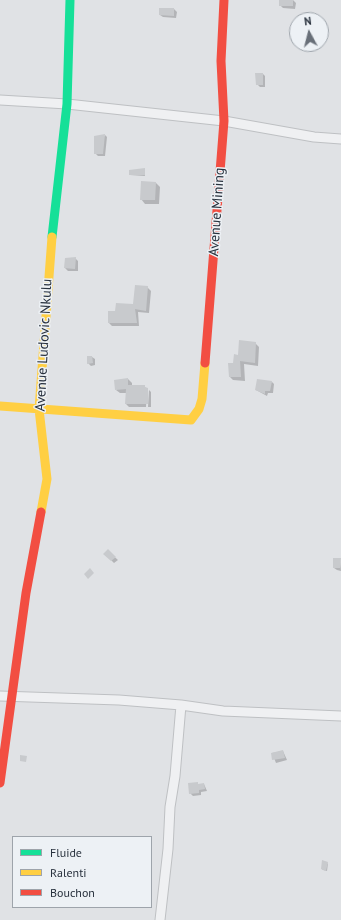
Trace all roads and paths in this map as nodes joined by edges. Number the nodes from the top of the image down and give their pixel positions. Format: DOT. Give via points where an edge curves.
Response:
graph roads {
  1 [pos="70,0"];
  2 [pos="224,0"];
  3 [pos="0,100"];
  4 [pos="67,104"];
  5 [pos="224,121"];
  6 [pos="341,139"];
  7 [pos="0,406"];
  8 [pos="39,409"];
  9 [pos="0,696"];
  10 [pos="12,698"];
  11 [pos="180,705"];
  12 [pos="341,716"];
  13 [pos="0,783"];
  14 [pos="160,920"];
  1 -- 4 [label="street, Avenue Ludovic Nkulu"];
  2 -- 5 [label="street, Avenue Mining" via="221,61"];
  3 -- 4 [label="street"];
  4 -- 5 [label="street"];
  4 -- 8 [label="street, Avenue Ludovic Nkulu" via="50,257"];
  5 -- 6 [label="street" via="314,137"];
  5 -- 8 [label="street, Avenue Mining" via="202,399 199,409 191,420"];
  7 -- 8 [label="street"];
  8 -- 10 [label="street, Avenue Ludovic Nkulu" via="47,479 26,593"];
  9 -- 10 [label="street"];
  10 -- 11 [label="street" via="56,697"];
  10 -- 13 [label="street, Avenue Ludovic Nkulu"];
  11 -- 12 [label="street" via="223,711"];
  11 -- 14 [label="street"];
}
